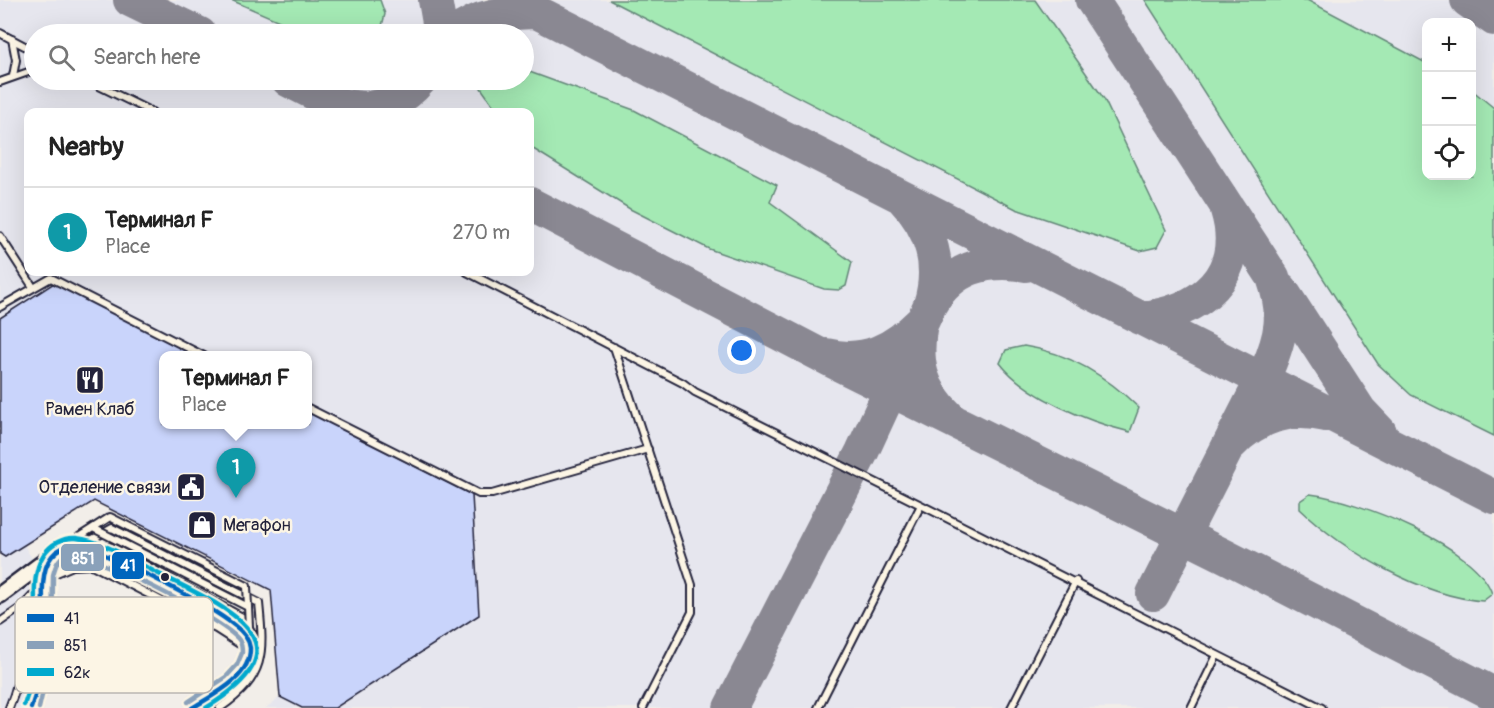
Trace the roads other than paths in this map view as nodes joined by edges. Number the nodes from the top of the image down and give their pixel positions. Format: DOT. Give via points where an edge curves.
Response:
graph roads {
  1 [pos="0,33"];
  2 [pos="12,39"];
  3 [pos="24,46"];
  4 [pos="24,73"];
  5 [pos="13,76"];
  6 [pos="0,82"];
  7 [pos="107,90"];
  8 [pos="144,108"];
  9 [pos="0,236"];
  10 [pos="24,273"];
  11 [pos="26,276"];
  12 [pos="475,276"];
  13 [pos="33,287"];
  14 [pos="0,307"];
  15 [pos="614,347"];
  16 [pos="194,351"];
  17 [pos="312,410"];
  18 [pos="648,449"];
  19 [pos="921,505"];
  20 [pos="93,528"];
  21 [pos="57,552"];
  22 [pos="51,575"];
  23 [pos="1076,581"];
  24 [pos="0,595"];
  25 [pos="31,597"];
  26 [pos="43,597"];
  27 [pos="153,597"];
  28 [pos="184,597"];
  29 [pos="204,597"];
  30 [pos="213,602"];
  31 [pos="248,607"];
  32 [pos="15,612"];
  33 [pos="213,612"];
  34 [pos="0,622"];
  35 [pos="213,629"];
  36 [pos="250,647"];
  37 [pos="1216,655"];
  38 [pos="257,664"];
  39 [pos="15,690"];
  40 [pos="35,693"];
  41 [pos="213,693"];
  42 [pos="213,693"];
  43 [pos="9,708"];
  44 [pos="31,708"];
  45 [pos="192,708"];
  46 [pos="220,708"];
  47 [pos="643,708"];
  48 [pos="818,708"];
  49 [pos="1011,708"];
  50 [pos="1191,708"];
  51 [pos="1322,708"];
  1 -- 2 [label="lane"];
  2 -- 3 [label="lane"];
  2 -- 5 [label="lane" via="16,60"];
  4 -- 5 [label="lane"];
  5 -- 6 [label="lane"];
  7 -- 8 [label="lane"];
  9 -- 10 [label="lane"];
  11 -- 13 [label="lane"];
  12 -- 15 [label="lane"];
  13 -- 14 [label="lane"];
  13 -- 16 [label="lane" via="48,278 55,279"];
  15 -- 18 [label="lane"];
  15 -- 19 [label="lane"];
  17 -- 18 [label="lane" via="479,494 492,494"];
  18 -- 47 [label="lane" via="693,598 686,627"];
  19 -- 23 [label="lane"];
  19 -- 48 [label="lane"];
  20 -- 21 [label="lane, bridge"];
  20 -- 31 [label="lane, bridge"];
  20 -- 31 [label="lane, bridge" via="110,517 247,586"];
  21 -- 24 [label="street, bridge"];
  21 -- 26 [label="street, bridge" via="43,572"];
  21 -- 28 [label="street, bridge" via="69,545 81,546"];
  22 -- 25 [label="lane"];
  22 -- 27 [label="lane" via="73,566 92,565"];
  22 -- 29 [label="lane" via="75,555 98,546 111,548"];
  22 -- 38 [label="lane" via="70,552 112,528 259,603 263,648"];
  23 -- 37 [label="lane"];
  23 -- 49 [label="lane"];
  30 -- 38 [label="lane" via="244,618 258,644"];
  31 -- 36 [label="lane, bridge"];
  32 -- 34 [label="lane"];
  33 -- 36 [label="street, bridge" via="245,634"];
  35 -- 38 [label="lane" via="241,644"];
  36 -- 42 [label="street, bridge" via="238,675"];
  37 -- 50 [label="lane"];
  37 -- 51 [label="lane"];
  38 -- 46 [label="lane" via="240,693"];
  39 -- 43 [label="lane"];
  40 -- 44 [label="street, bridge"];
  41 -- 45 [label="street, bridge"];
}
